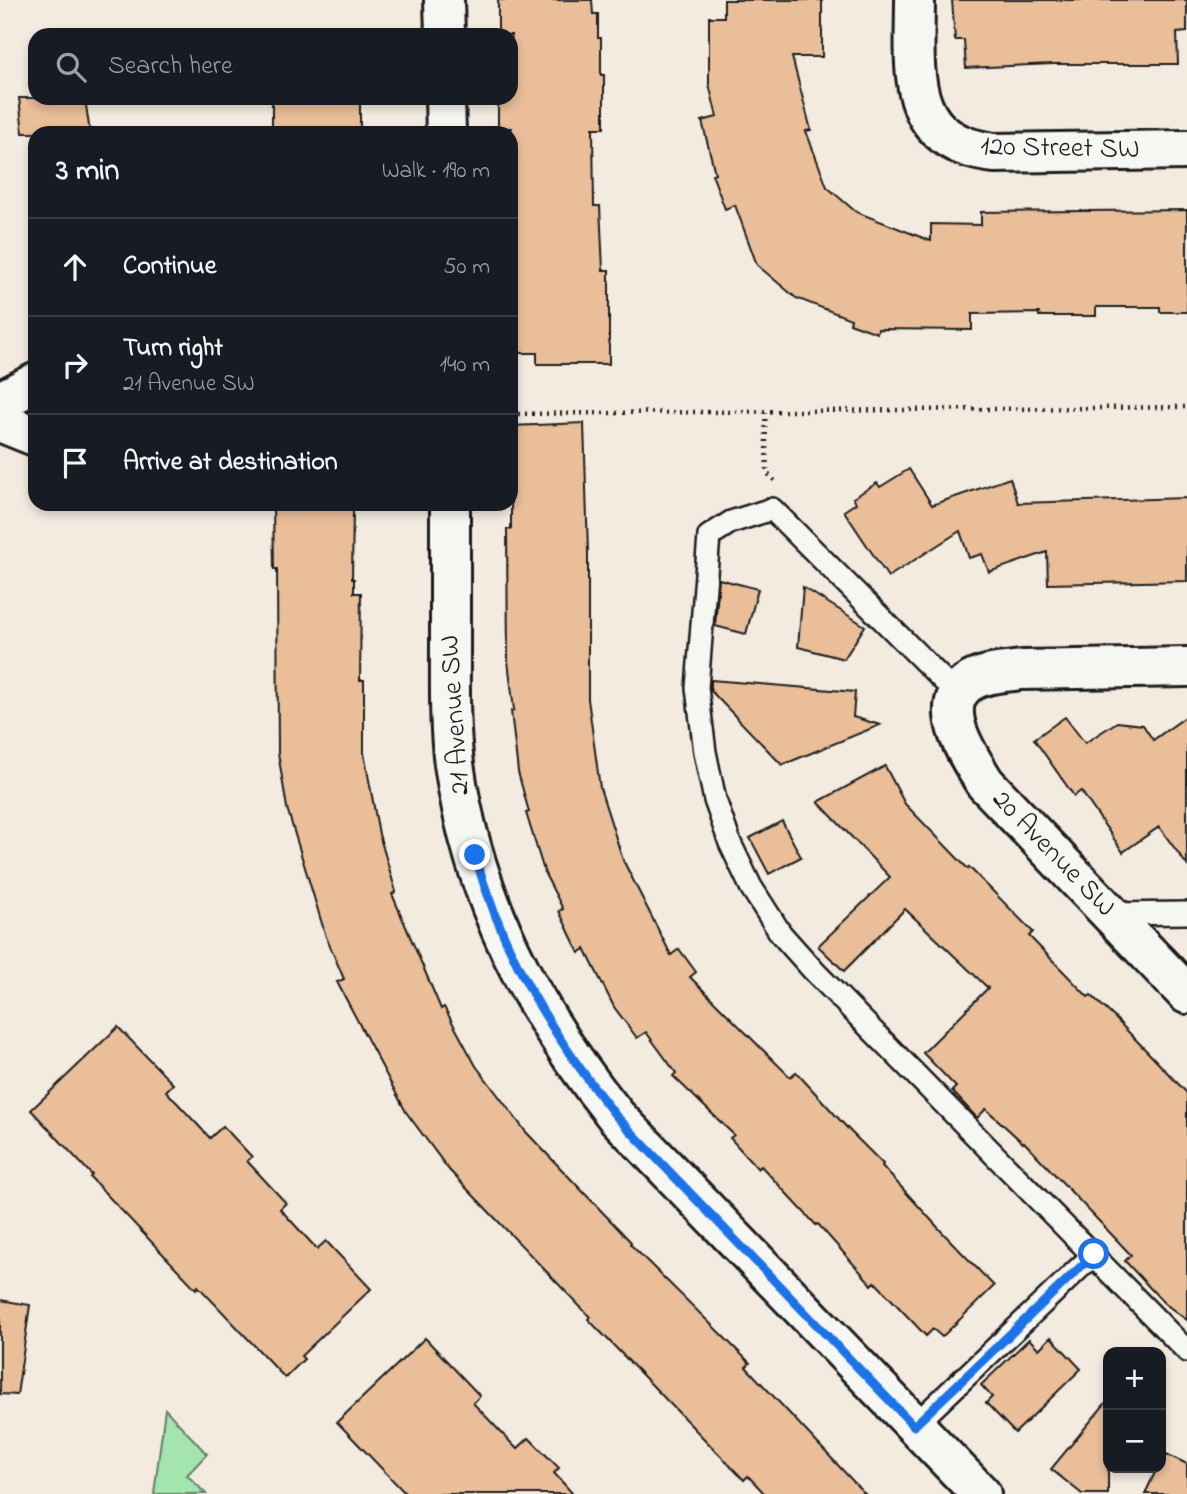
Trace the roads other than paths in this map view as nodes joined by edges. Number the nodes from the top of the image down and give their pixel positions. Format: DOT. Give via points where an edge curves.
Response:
graph roads {
  1 [pos="444,0"];
  2 [pos="915,0"];
  3 [pos="444,28"];
  4 [pos="445,105"];
  5 [pos="446,126"];
  6 [pos="1187,150"];
  7 [pos="28,387"];
  8 [pos="0,401"];
  9 [pos="0,422"];
  10 [pos="28,433"];
  11 [pos="450,511"];
  12 [pos="1187,667"];
  13 [pos="958,695"];
  14 [pos="1187,913"];
  15 [pos="1110,914"];
  16 [pos="1187,994"];
  17 [pos="1094,1254"];
  18 [pos="1187,1351"];
  19 [pos="914,1426"];
  20 [pos="981,1494"];
  1 -- 3 [label="street"];
  2 -- 6 [label="street, 120 Street SW" via="919,97 925,113 954,143 994,153"];
  4 -- 5 [label="street"];
  7 -- 8 [label="street"];
  9 -- 10 [label="street"];
  11 -- 19 [label="street, 21 Avenue SW" via="454,764 488,901 516,963 578,1069 616,1116"];
  12 -- 13 [label="street" via="1011,671 968,684"];
  13 -- 15 [label="street, 20 Avenue SW" via="956,722 985,783"];
  13 -- 17 [label="lane" via="772,509 731,522 709,536 697,688 715,800 751,887 780,934 814,971"];
  14 -- 15 [label="lane"];
  15 -- 16 [label="street, 20 Avenue SW"];
  17 -- 18 [label="lane"];
  17 -- 19 [label="lane"];
  19 -- 20 [label="street, 21 Avenue SW"];
}
